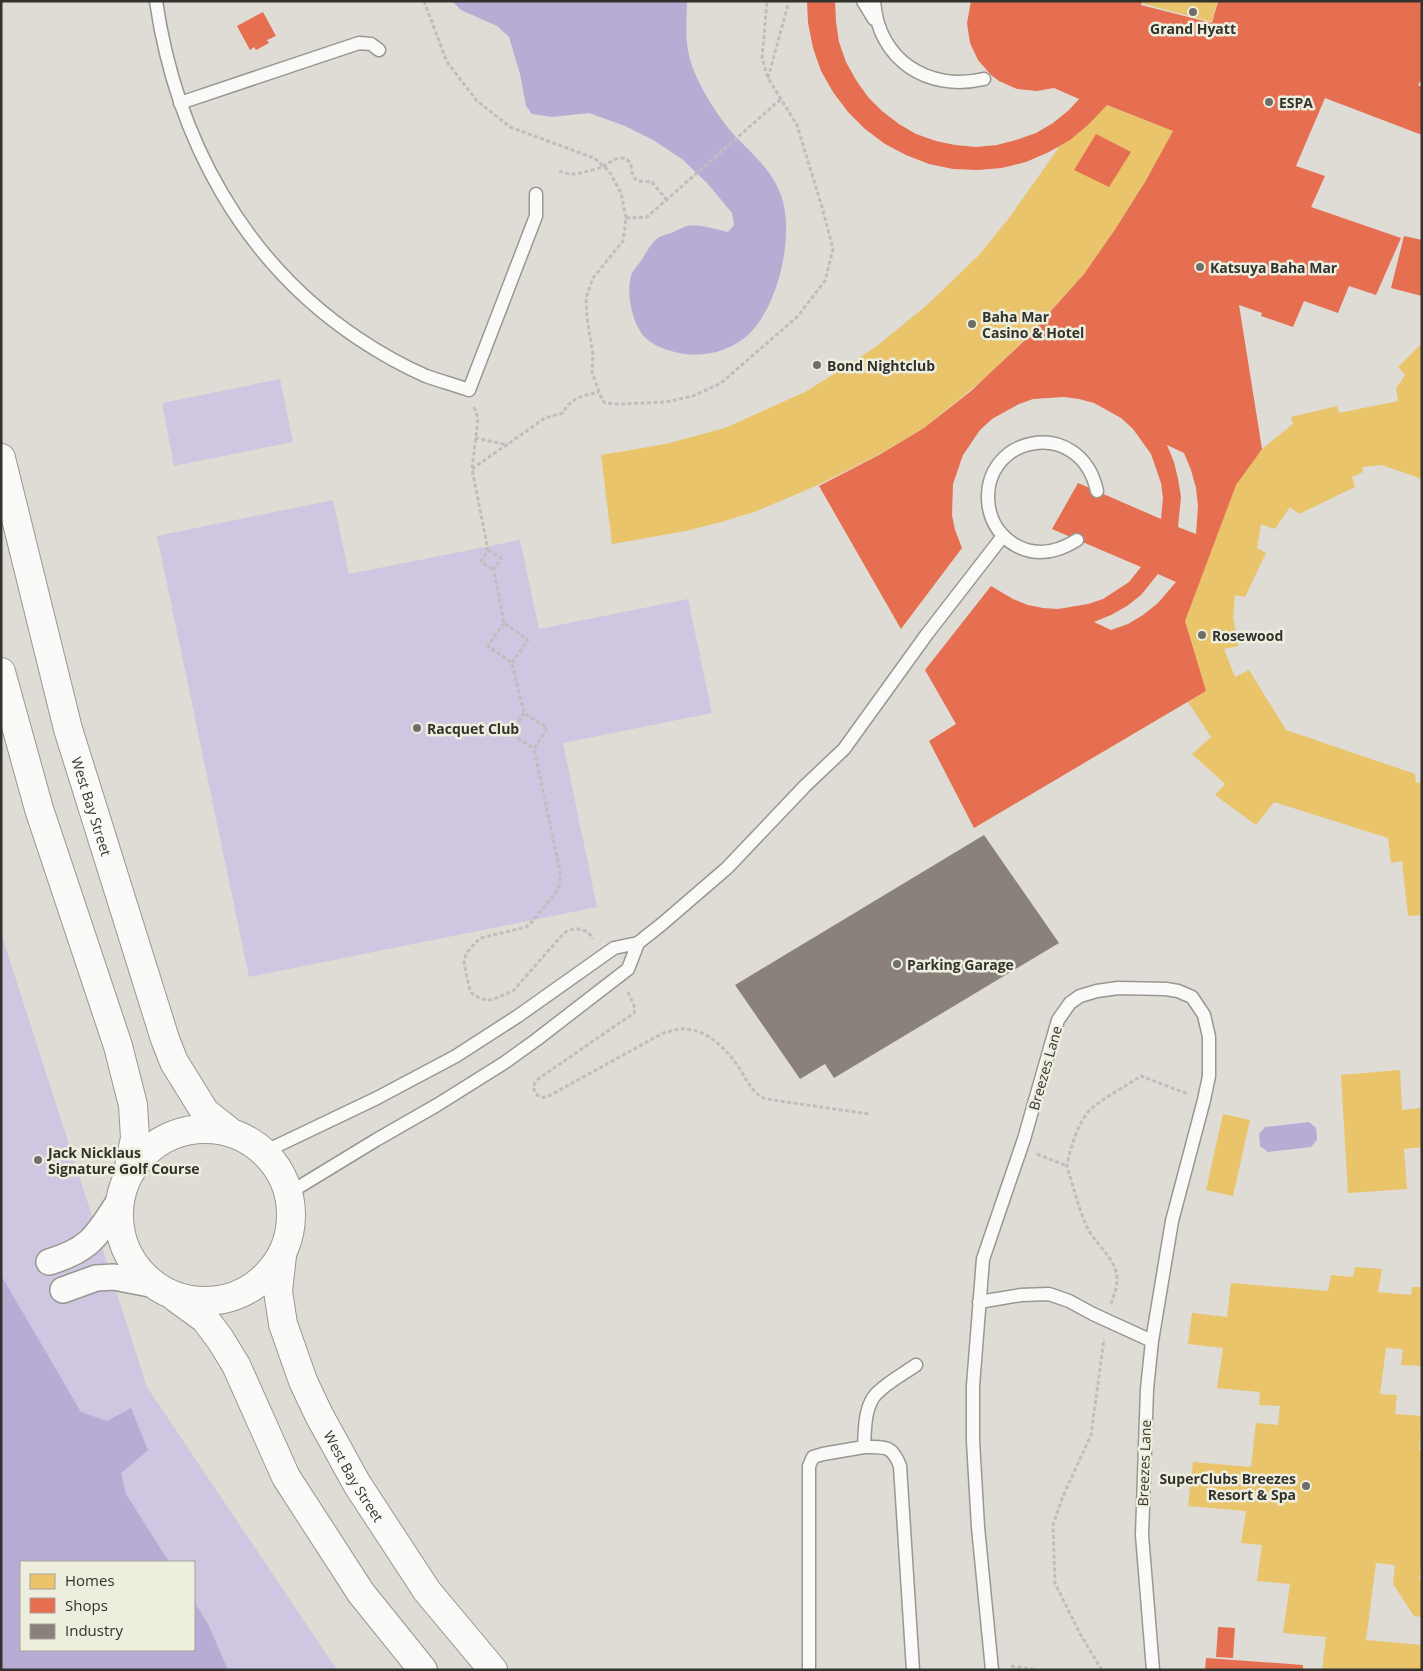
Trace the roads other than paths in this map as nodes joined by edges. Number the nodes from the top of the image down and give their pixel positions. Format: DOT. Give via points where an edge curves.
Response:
graph roads {
  1 [pos="156,1"];
  2 [pos="863,1"];
  3 [pos="874,1"];
  4 [pos="880,30"];
  5 [pos="379,50"];
  6 [pos="984,79"];
  7 [pos="180,103"];
  8 [pos="536,194"];
  9 [pos="1,458"];
  10 [pos="1097,491"];
  11 [pos="1003,536"];
  12 [pos="1077,540"];
  13 [pos="1,672"];
  14 [pos="638,944"];
  15 [pos="229,1131"];
  16 [pos="264,1152"];
  17 [pos="123,1190"];
  18 [pos="289,1193"];
  19 [pos="282,1253"];
  20 [pos="50,1262"];
  21 [pos="63,1290"];
  22 [pos="164,1290"];
  23 [pos="979,1302"];
  24 [pos="1152,1341"];
  25 [pos="916,1365"];
  26 [pos="864,1447"];
  27 [pos="992,1667"];
  28 [pos="423,1670"];
  29 [pos="492,1670"];
  30 [pos="809,1670"];
  31 [pos="913,1670"];
  32 [pos="1153,1670"];
  1 -- 7 [label="lane"];
  2 -- 4 [label="lane"];
  3 -- 4 [label="lane"];
  4 -- 6 [label="lane" via="894,54 928,78 956,83"];
  5 -- 7 [label="lane" via="371,44 359,43"];
  7 -- 8 [label="lane" via="222,196 272,264 302,296 381,353 426,376 469,390 536,216"];
  9 -- 15 [label="main road, West Bay Street" via="68,729 165,1039 174,1062 205,1112"];
  10 -- 11 [label="lane" via="1088,466 1069,449 1044,442 1019,448 999,464 988,488 990,514"];
  11 -- 12 [label="lane" via="1026,550 1044,552 1061,549"];
  11 -- 14 [label="lane" via="844,749 727,868"];
  13 -- 17 [label="main road" via="39,808 120,1054 132,1105 135,1138"];
  14 -- 16 [label="lane" via="614,948 456,1056"];
  14 -- 18 [label="lane" via="628,969 504,1063"];
  15 -- 16 [label="main road" via="254,1143"];
  15 -- 17 [label="main road" via="202,1128 162,1140 140,1157"];
  16 -- 18 [label="main road" via="279,1171"];
  17 -- 20 [label="street" via="96,1236 83,1249"];
  17 -- 22 [label="main road" via="119,1219 129,1256 141,1272"];
  18 -- 19 [label="main road" via="291,1224"];
  19 -- 22 [label="main road" via="265,1278 232,1297 210,1302 190,1300"];
  19 -- 29 [label="main road, West Bay Street" via="278,1291 283,1324 319,1415 357,1484 427,1591"];
  21 -- 22 [label="street" via="96,1278 114,1277"];
  22 -- 28 [label="main road" via="205,1319 220,1339 236,1365 286,1477 361,1594"];
  23 -- 24 [label="lane" via="1049,1294"];
  23 -- 24 [label="lane, Breezes Lane" via="983,1259 1021,1147 1058,1020 1070,1003 1092,992 1118,988 1178,991 1192,997 1204,1014 1209,1037 1208,1076 1172,1221"];
  23 -- 27 [label="lane, Breezes Lane" via="973,1441"];
  24 -- 32 [label="lane, Breezes Lane" via="1147,1389 1142,1534"];
  25 -- 26 [label="lane" via="876,1394 866,1420"];
  26 -- 30 [label="lane" via="823,1454 813,1458 809,1466"];
  26 -- 31 [label="lane" via="886,1447 896,1455 900,1466"];
}
